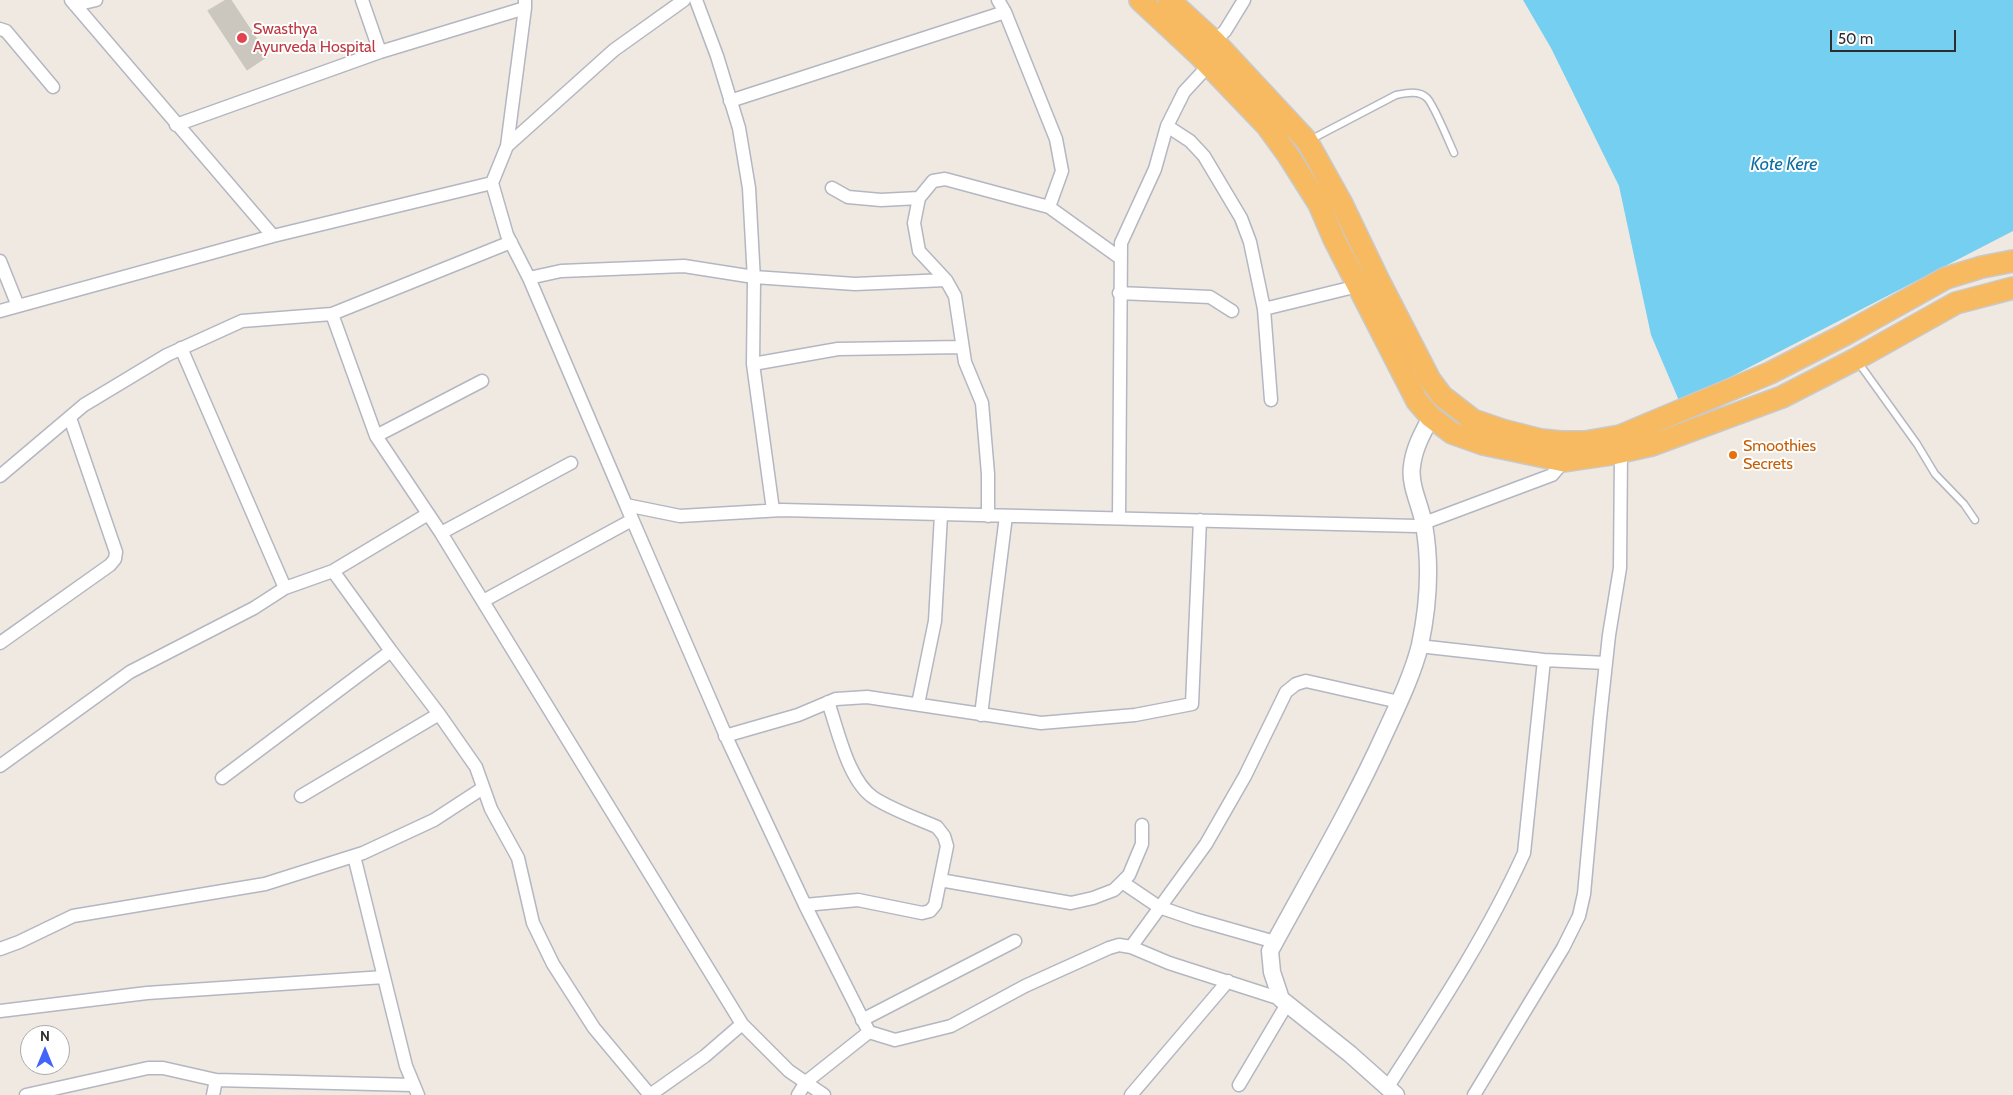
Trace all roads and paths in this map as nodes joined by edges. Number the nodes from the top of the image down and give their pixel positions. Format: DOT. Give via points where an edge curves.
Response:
graph roads {
  1 [pos="96,0"];
  2 [pos="362,0"];
  3 [pos="684,0"];
  4 [pos="696,0"];
  5 [pos="998,0"];
  6 [pos="1244,0"];
  7 [pos="73,2"];
  8 [pos="525,4"];
  9 [pos="1154,4"];
  10 [pos="1005,12"];
  11 [pos="0,29"];
  12 [pos="1214,41"];
  13 [pos="380,52"];
  14 [pos="1208,66"];
  15 [pos="53,87"];
  16 [pos="730,101"];
  17 [pos="176,125"];
  18 [pos="1167,126"];
  19 [pos="1307,142"];
  20 [pos="507,146"];
  21 [pos="1454,153"];
  22 [pos="492,183"];
  23 [pos="832,188"];
  24 [pos="919,198"];
  25 [pos="1049,207"];
  26 [pos="273,236"];
  27 [pos="511,242"];
  28 [pos="1120,258"];
  29 [pos="0,261"];
  30 [pos="2013,261"];
  31 [pos="754,277"];
  32 [pos="529,278"];
  33 [pos="946,280"];
  34 [pos="1358,286"];
  35 [pos="2013,288"];
  36 [pos="1119,293"];
  37 [pos="18,306"];
  38 [pos="1264,309"];
  39 [pos="0,311"];
  40 [pos="1232,311"];
  41 [pos="332,314"];
  42 [pos="962,347"];
  43 [pos="181,348"];
  44 [pos="1856,358"];
  45 [pos="753,364"];
  46 [pos="482,381"];
  47 [pos="1271,400"];
  48 [pos="1431,417"];
  49 [pos="70,418"];
  50 [pos="376,436"];
  51 [pos="1621,452"];
  52 [pos="1564,461"];
  53 [pos="571,463"];
  54 [pos="0,476"];
  55 [pos="626,505"];
  56 [pos="773,510"];
  57 [pos="428,514"];
  58 [pos="941,515"];
  59 [pos="988,516"];
  60 [pos="1006,516"];
  61 [pos="1119,518"];
  62 [pos="632,520"];
  63 [pos="1200,520"];
  64 [pos="1975,520"];
  65 [pos="1424,524"];
  66 [pos="441,533"];
  67 [pos="333,571"];
  68 [pos="285,588"];
  69 [pos="483,601"];
  70 [pos="0,643"];
  71 [pos="1420,646"];
  72 [pos="391,651"];
  73 [pos="1544,660"];
  74 [pos="1606,663"];
  75 [pos="828,702"];
  76 [pos="1400,702"];
  77 [pos="918,704"];
  78 [pos="439,714"];
  79 [pos="981,715"];
  80 [pos="726,736"];
  81 [pos="0,766"];
  82 [pos="222,778"];
  83 [pos="483,788"];
  84 [pos="301,796"];
  85 [pos="1142,825"];
  86 [pos="354,856"];
  87 [pos="940,880"];
  88 [pos="1122,882"];
  89 [pos="805,905"];
  90 [pos="1159,907"];
  91 [pos="1014,941"];
  92 [pos="1275,942"];
  93 [pos="1131,947"];
  94 [pos="0,949"];
  95 [pos="384,977"];
  96 [pos="1228,981"];
  97 [pos="1284,1001"];
  98 [pos="0,1011"];
  99 [pos="862,1020"];
  100 [pos="742,1024"];
  101 [pos="868,1032"];
  102 [pos="216,1080"];
  103 [pos="806,1082"];
  104 [pos="1239,1085"];
  105 [pos="324,1089"];
  106 [pos="415,1090"];
  107 [pos="1392,1091"];
  108 [pos="26,1095"];
  109 [pos="213,1095"];
  110 [pos="650,1095"];
  111 [pos="798,1095"];
  112 [pos="824,1095"];
  113 [pos="1131,1095"];
  114 [pos="1474,1095"];
  1 -- 7 [label="street"];
  2 -- 13 [label="street"];
  3 -- 20 [label="street" via="614,50"];
  4 -- 16 [label="street"];
  5 -- 10 [label="street"];
  6 -- 12 [label="street" via="1225,31"];
  7 -- 17 [label="street"];
  8 -- 13 [label="street"];
  8 -- 20 [label="street"];
  9 -- 12 [label="highway"];
  9 -- 14 [label="highway"];
  10 -- 16 [label="street"];
  10 -- 25 [label="street" via="1056,139 1062,170"];
  11 -- 15 [label="street" via="6,31"];
  12 -- 19 [label="highway"];
  13 -- 17 [label="street"];
  14 -- 18 [label="street" via="1184,92"];
  14 -- 34 [label="highway" via="1267,126 1288,155 1319,204"];
  16 -- 31 [label="street" via="739,128 749,188"];
  17 -- 26 [label="street"];
  18 -- 28 [label="street" via="1154,169 1121,243"];
  18 -- 38 [label="street" via="1190,141 1204,156 1241,218 1250,242"];
  19 -- 21 [label="lane" via="1396,95 1413,93 1427,99"];
  19 -- 30 [label="highway" via="1341,202 1430,380 1442,396 1474,420 1541,440 1585,442 1620,436 1770,373 1946,278"];
  20 -- 22 [label="street"];
  22 -- 26 [label="street"];
  22 -- 27 [label="street"];
  23 -- 24 [label="street" via="848,196 881,200"];
  24 -- 25 [label="street" via="933,181 945,180"];
  24 -- 33 [label="street" via="914,223 920,251"];
  25 -- 28 [label="street"];
  26 -- 37 [label="street"];
  27 -- 32 [label="street"];
  27 -- 41 [label="street"];
  28 -- 36 [label="street"];
  29 -- 37 [label="street"];
  31 -- 32 [label="street" via="684,266 561,271"];
  31 -- 33 [label="street" via="855,284"];
  31 -- 45 [label="street"];
  32 -- 55 [label="street"];
  33 -- 42 [label="street" via="955,296"];
  34 -- 38 [label="street"];
  34 -- 48 [label="highway" via="1417,401"];
  35 -- 44 [label="highway" via="1956,303"];
  36 -- 40 [label="street" via="1210,297"];
  36 -- 61 [label="street"];
  37 -- 39 [label="street"];
  38 -- 47 [label="street"];
  41 -- 43 [label="street" via="242,321"];
  41 -- 50 [label="street"];
  42 -- 45 [label="street" via="838,349"];
  42 -- 59 [label="street" via="982,403"];
  43 -- 49 [label="street" via="84,405"];
  43 -- 68 [label="street"];
  44 -- 51 [label="highway" via="1782,397 1652,445"];
  44 -- 64 [label="lane" via="1935,474"];
  45 -- 56 [label="street"];
  46 -- 50 [label="street"];
  48 -- 52 [label="highway" via="1452,433 1482,444"];
  48 -- 65 [label="street" via="1415,449 1411,467"];
  49 -- 54 [label="street"];
  49 -- 70 [label="street" via="116,552 115,559"];
  50 -- 57 [label="street"];
  51 -- 52 [label="highway"];
  51 -- 74 [label="street" via="1620,568"];
  52 -- 65 [label="street" via="1552,475"];
  53 -- 66 [label="street"];
  55 -- 56 [label="street" via="680,516"];
  55 -- 62 [label="street"];
  56 -- 58 [label="street"];
  57 -- 66 [label="street"];
  57 -- 67 [label="street"];
  58 -- 59 [label="street"];
  58 -- 77 [label="street" via="935,621"];
  59 -- 60 [label="street"];
  60 -- 61 [label="street"];
  60 -- 79 [label="street"];
  61 -- 63 [label="street"];
  62 -- 69 [label="street"];
  62 -- 80 [label="street"];
  63 -- 65 [label="street"];
  63 -- 79 [label="street" via="1192,704 1134,715 1041,723"];
  65 -- 71 [label="street" via="1426,591"];
  66 -- 69 [label="street"];
  67 -- 68 [label="street"];
  67 -- 72 [label="street"];
  68 -- 81 [label="street" via="254,608 130,672"];
  69 -- 100 [label="street"];
  71 -- 73 [label="street"];
  71 -- 76 [label="street"];
  72 -- 78 [label="street"];
  72 -- 82 [label="street"];
  73 -- 74 [label="street"];
  73 -- 107 [label="street" via="1524,853 1514,878"];
  74 -- 114 [label="street" via="1584,894 1579,916"];
  75 -- 77 [label="street" via="867,697"];
  75 -- 80 [label="street" via="798,715"];
  75 -- 87 [label="street" via="851,769 862,786 874,798 937,827 944,836 947,846"];
  76 -- 90 [label="street" via="1306,681 1286,692 1245,776 1206,844"];
  76 -- 92 [label="street"];
  77 -- 79 [label="street"];
  78 -- 83 [label="street" via="476,767"];
  78 -- 84 [label="street"];
  80 -- 89 [label="street"];
  83 -- 86 [label="street" via="434,820"];
  83 -- 110 [label="street" via="491,810 518,858 533,923 553,964 594,1028"];
  85 -- 88 [label="street" via="1142,844 1129,875"];
  86 -- 94 [label="street" via="265,884 73,916"];
  86 -- 95 [label="street"];
  87 -- 88 [label="street" via="1071,903 1114,890"];
  87 -- 89 [label="street" via="935,906 922,913 858,900"];
  88 -- 90 [label="street"];
  89 -- 99 [label="street"];
  90 -- 92 [label="street"];
  90 -- 93 [label="street"];
  91 -- 99 [label="street"];
  92 -- 97 [label="street" via="1269,961"];
  93 -- 96 [label="street" via="1169,963"];
  93 -- 101 [label="street" via="1108,948 1025,986 951,1026 895,1040"];
  95 -- 98 [label="street" via="147,993"];
  95 -- 106 [label="street"];
  96 -- 97 [label="street"];
  96 -- 113 [label="street"];
  97 -- 104 [label="street"];
  97 -- 107 [label="street"];
  99 -- 101 [label="street"];
  100 -- 103 [label="street" via="789,1070"];
  100 -- 110 [label="street" via="705,1056"];
  101 -- 103 [label="street"];
  102 -- 105 [label="street"];
  102 -- 108 [label="street" via="163,1068 148,1068"];
  102 -- 109 [label="street"];
  103 -- 111 [label="street"];
  103 -- 112 [label="street"];
  105 -- 106 [label="street"];
}
